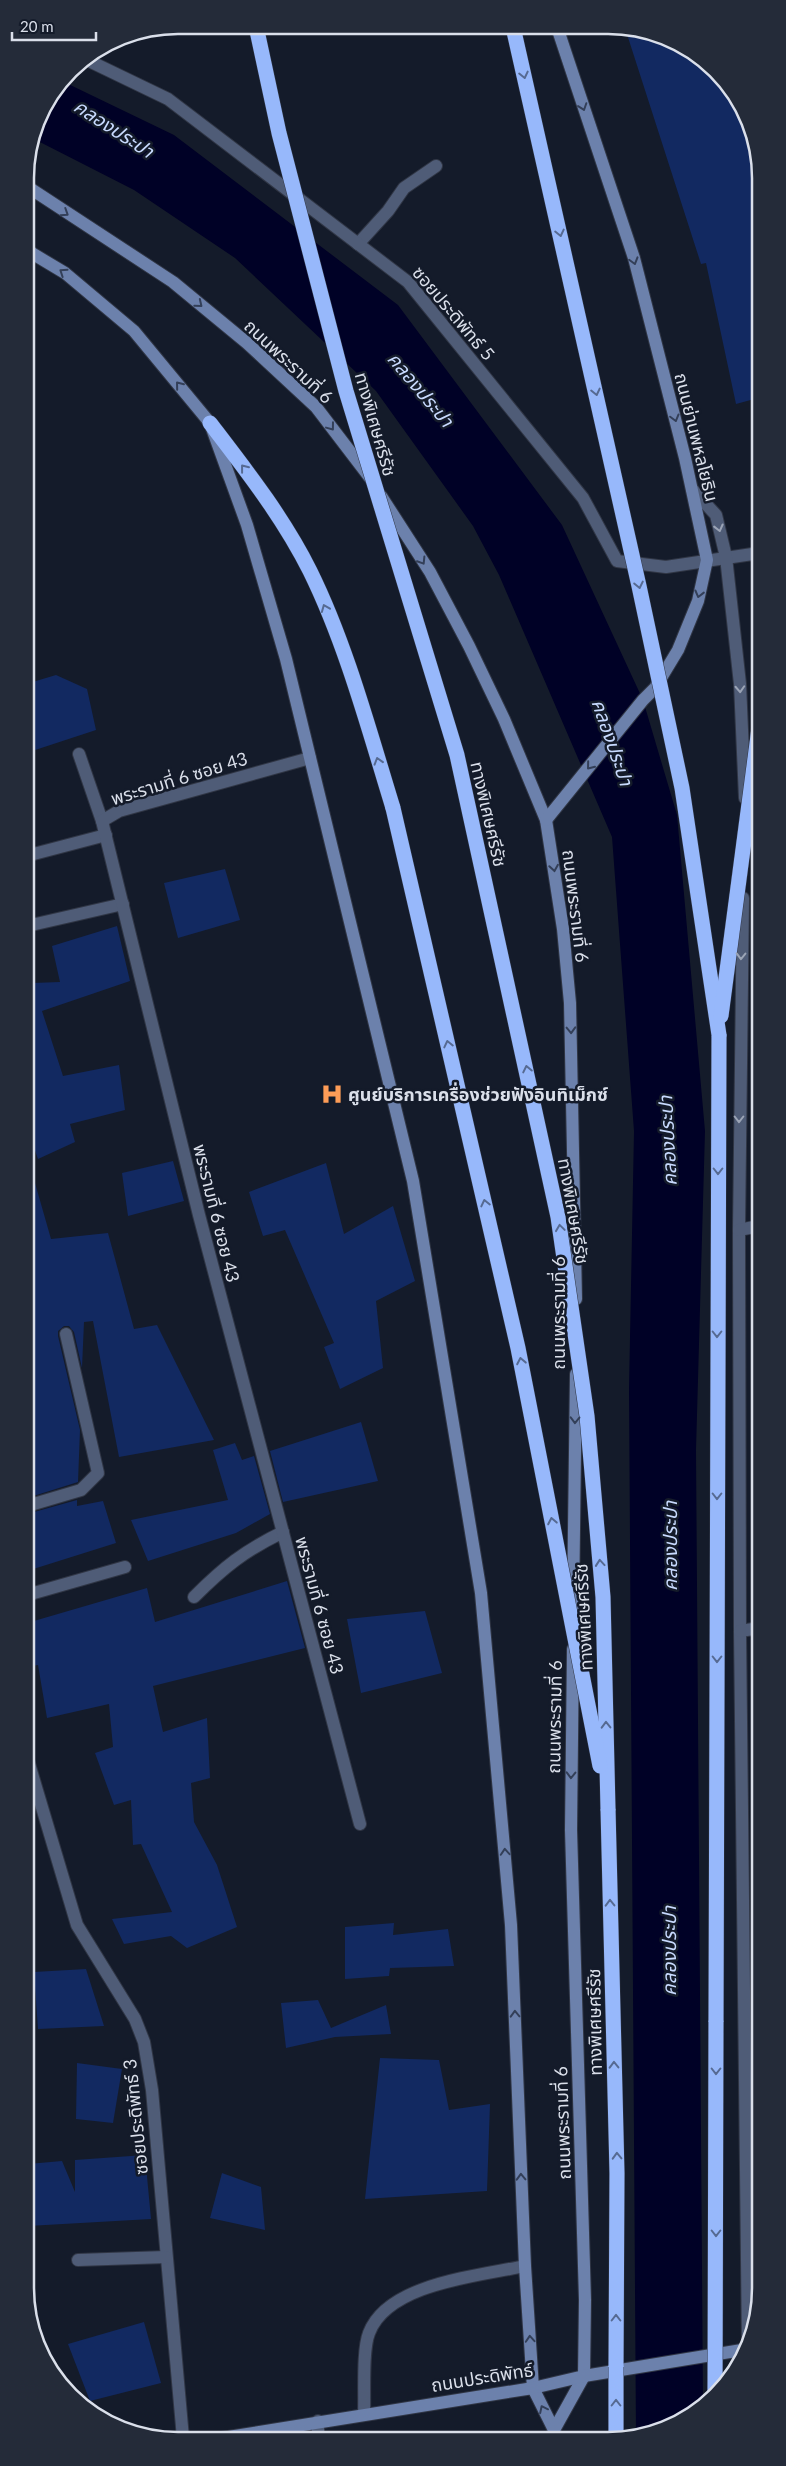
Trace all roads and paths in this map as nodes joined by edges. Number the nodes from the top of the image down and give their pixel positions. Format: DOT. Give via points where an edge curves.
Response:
graph roads {
  1 [pos="258,34"];
  2 [pos="515,34"];
  3 [pos="559,34"];
  4 [pos="91,63"];
  5 [pos="436,166"];
  6 [pos="34,191"];
  7 [pos="358,244"];
  8 [pos="34,254"];
  9 [pos="210,423"];
  10 [pos="692,489"];
  11 [pos="752,554"];
  12 [pos="726,557"];
  13 [pos="707,560"];
  14 [pos="79,754"];
  15 [pos="310,758"];
  16 [pos="752,782"];
  17 [pos="546,820"];
  18 [pos="102,821"];
  19 [pos="106,835"];
  20 [pos="34,854"];
  21 [pos="123,904"];
  22 [pos="34,924"];
  23 [pos="719,1035"];
  24 [pos="752,1227"];
  25 [pos="739,1230"];
  26 [pos="66,1334"];
  27 [pos="34,1504"];
  28 [pos="283,1532"];
  29 [pos="125,1566"];
  30 [pos="34,1593"];
  31 [pos="194,1597"];
  32 [pos="752,1629"];
  33 [pos="740,1630"];
  34 [pos="34,1781"];
  35 [pos="608,1809"];
  36 [pos="360,1824"];
  37 [pos="166,2257"];
  38 [pos="78,2260"];
  39 [pos="525,2266"];
  40 [pos="748,2323"];
  41 [pos="738,2351"];
  42 [pos="584,2376"];
  43 [pos="715,2385"];
  44 [pos="533,2388"];
  45 [pos="364,2414"];
  46 [pos="318,2422"];
  47 [pos="182,2432"];
  48 [pos="258,2432"];
  49 [pos="318,2432"];
  50 [pos="553,2432"];
  51 [pos="555,2432"];
  52 [pos="616,2432"];
  35 -- 1 [label="highway, ทางพิเศษศรีรัช, one-way, bridge" via="603,1597 587,1416 558,1217 457,755 346,391"];
  2 -- 23 [label="highway, one-way, bridge" via="682,788"];
  3 -- 10 [label="main road, ถนนย่านพหลโยธิน, one-way" via="634,258"];
  4 -- 7 [label="street, ซอยประดิพัทธ์ 5" via="168,99"];
  5 -- 7 [label="street" via="404,188"];
  6 -- 17 [label="main road, ถนนพระรามที่ 6, one-way" via="172,282 247,343 316,407 370,478 430,572 504,719"];
  7 -- 13 [label="street, ซอยประดิพัทธ์ 5" via="408,282 583,498 616,561 666,567"];
  9 -- 8 [label="main road, ถนนพระรามที่ 6, one-way" via="134,330 65,273"];
  9 -- 15 [label="main road, ถนนพระรามที่ 6" via="247,525 286,658"];
  35 -- 9 [label="highway, one-way, bridge" via="518,1348 393,808 353,678 310,571 263,491"];
  10 -- 12 [label="street, one-way" via="716,515"];
  10 -- 13 [label="main road, ถนนย่านพหลโยธิน"];
  11 -- 12 [label="street"];
  12 -- 13 [label="street"];
  12 -- 25 [label="street, one-way" via="740,684 746,820 741,951"];
  13 -- 17 [label="main road, ถนนย่านพหลโยธิน, one-way" via="698,601 678,650 655,688"];
  14 -- 18 [label="street"];
  15 -- 18 [label="street, พระรามที่ 6 ซอย 43" via="118,811"];
  39 -- 15 [label="main road, ถนนพระรามที่ 6, one-way" via="511,1925 481,1593 413,1181"];
  16 -- 23 [label="highway, bridge"];
  17 -- 42 [label="main road, ถนนพระรามที่ 6, one-way" via="563,928 570,1003 576,1338 571,1830 585,2300"];
  18 -- 19 [label="street, พระรามที่ 6 ซอย 43"];
  19 -- 20 [label="street"];
  19 -- 21 [label="street, พระรามที่ 6 ซอย 43"];
  21 -- 22 [label="street"];
  21 -- 28 [label="street, พระรามที่ 6 ซอย 43" via="199,1215"];
  23 -- 43 [label="highway, one-way, bridge"];
  24 -- 25 [label="street"];
  25 -- 33 [label="street"];
  26 -- 27 [label="street" via="98,1473 80,1490"];
  28 -- 31 [label="street" via="250,1548"];
  28 -- 36 [label="street, พระรามที่ 6 ซอย 43"];
  29 -- 30 [label="street"];
  32 -- 33 [label="street"];
  33 -- 40 [label="street"];
  34 -- 37 [label="street, ซอยประดิพัทธ์ 3" via="77,1925 135,2019 144,2042 152,2090"];
  52 -- 35 [label="highway, ทางพิเศษศรีรัช, one-way, bridge" via="617,2173"];
  37 -- 38 [label="street"];
  37 -- 47 [label="street, ซอยประดิพัทธ์ 3"];
  44 -- 39 [label="main road, ถนนพระรามที่ 6, one-way"];
  39 -- 45 [label="street" via="444,2283 390,2304 377,2316 368,2335"];
  41 -- 42 [label="main road, ถนนประดิพัทธ์"];
  42 -- 44 [label="main road, ถนนประดิพัทธ์"];
  42 -- 51 [label="main road, ถนนพระรามที่ 6"];
  44 -- 45 [label="main road, ถนนประดิพัทธ์"];
  50 -- 44 [label="main road, ถนนพระรามที่ 6, one-way"];
  45 -- 46 [label="main road, ถนนประดิพัทธ์"];
  46 -- 48 [label="main road, ถนนประดิพัทธ์"];
  46 -- 49 [label="street"];
}
